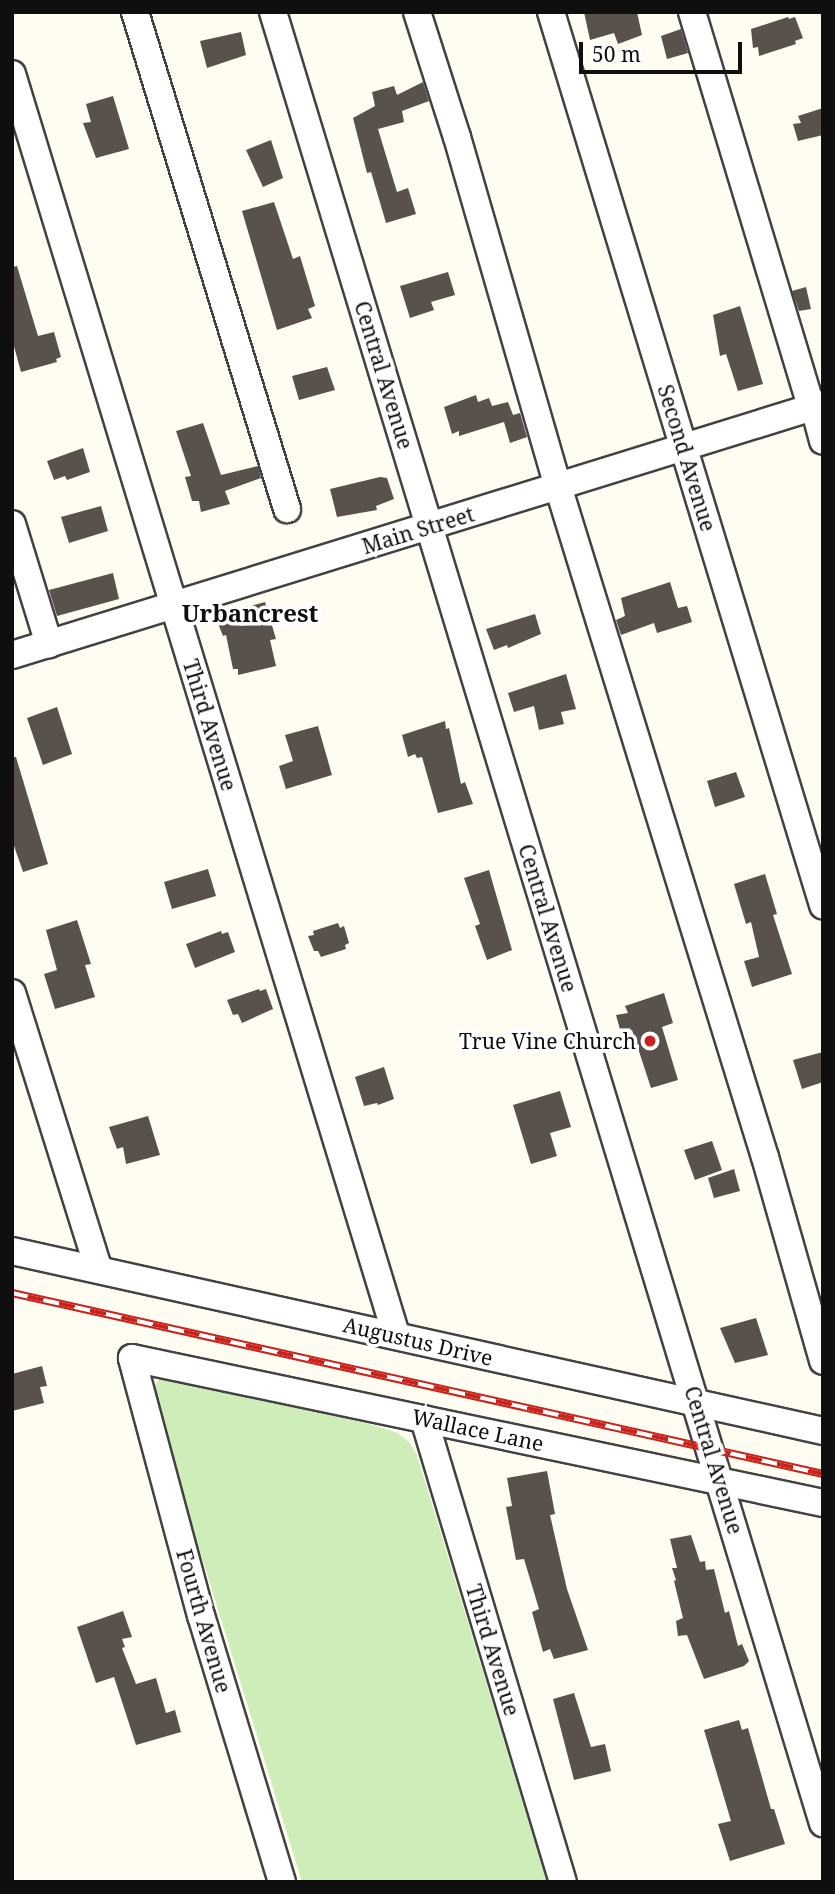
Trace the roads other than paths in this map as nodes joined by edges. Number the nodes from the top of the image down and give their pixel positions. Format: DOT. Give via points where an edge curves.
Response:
graph roads {
  1 [pos="135,12"];
  2 [pos="273,12"];
  3 [pos="417,12"];
  4 [pos="551,12"];
  5 [pos="692,12"];
  6 [pos="12,74"];
  7 [pos="816,406"];
  8 [pos="823,441"];
  9 [pos="683,447"];
  10 [pos="558,486"];
  11 [pos="286,509"];
  12 [pos="12,524"];
  13 [pos="429,526"];
  14 [pos="173,605"];
  15 [pos="49,644"];
  16 [pos="12,655"];
  17 [pos="823,905"];
  18 [pos="12,993"];
  19 [pos="12,1251"];
  20 [pos="99,1270"];
  21 [pos="396,1335"];
  22 [pos="132,1358"];
  23 [pos="823,1361"];
  24 [pos="697,1404"];
  25 [pos="424,1419"];
  26 [pos="823,1432"];
  27 [pos="721,1481"];
  28 [pos="823,1503"];
  29 [pos="823,1824"];
  30 [pos="282,1882"];
  31 [pos="563,1882"];
  1 -- 11 [label="street"];
  2 -- 13 [label="street, Central Avenue"];
  3 -- 10 [label="street"];
  4 -- 9 [label="street, Second Avenue"];
  5 -- 7 [label="street"];
  6 -- 14 [label="street, Third Avenue"];
  7 -- 8 [label="street"];
  7 -- 9 [label="street, Main Street"];
  9 -- 10 [label="street, Main Street"];
  9 -- 17 [label="street, Second Avenue"];
  10 -- 13 [label="street, Main Street"];
  10 -- 23 [label="street" via="761,1143"];
  12 -- 15 [label="street"];
  13 -- 14 [label="street, Main Street"];
  13 -- 24 [label="street, Central Avenue"];
  14 -- 15 [label="street, Main Street"];
  14 -- 21 [label="street, Third Avenue"];
  15 -- 16 [label="street, Main Street"];
  18 -- 20 [label="street"];
  19 -- 20 [label="street, Augustus Drive"];
  20 -- 21 [label="street, Augustus Drive"];
  21 -- 24 [label="street, Augustus Drive"];
  22 -- 25 [label="street, Wallace Lane"];
  22 -- 30 [label="street, Fourth Avenue" via="201,1616"];
  24 -- 26 [label="street, Augustus Drive"];
  24 -- 27 [label="street, Central Avenue"];
  25 -- 27 [label="street, Wallace Lane"];
  25 -- 31 [label="street, Third Avenue"];
  27 -- 28 [label="street, Wallace Lane"];
  27 -- 29 [label="street, Central Avenue"];
}
